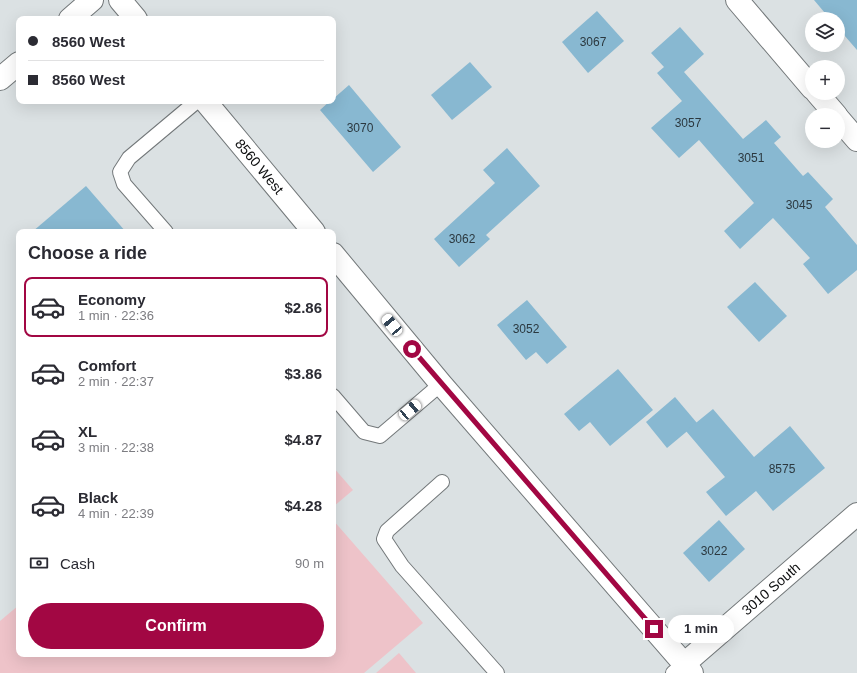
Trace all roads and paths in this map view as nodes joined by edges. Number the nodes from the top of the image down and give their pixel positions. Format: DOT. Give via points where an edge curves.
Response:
graph roads {
  1 [pos="92,0"];
  2 [pos="120,0"];
  3 [pos="737,0"];
  4 [pos="73,16"];
  5 [pos="133,16"];
  6 [pos="16,66"];
  7 [pos="0,79"];
  8 [pos="805,80"];
  9 [pos="823,100"];
  10 [pos="193,104"];
  11 [pos="207,104"];
  12 [pos="830,108"];
  13 [pos="845,126"];
  14 [pos="857,140"];
  15 [pos="163,229"];
  16 [pos="312,229"];
  17 [pos="336,258"];
  18 [pos="442,384"];
  19 [pos="336,399"];
  20 [pos="442,482"];
  21 [pos="857,514"];
  22 [pos="683,670"];
  23 [pos="497,673"];
  1 -- 4 [label="street"];
  2 -- 5 [label="street"];
  3 -- 8 [label="street"];
  6 -- 7 [label="street"];
  9 -- 12 [label="street"];
  10 -- 15 [label="lane" via="129,158 120,172 124,184"];
  11 -- 16 [label="street, 8560 West"];
  13 -- 14 [label="street"];
  17 -- 18 [label="street"];
  18 -- 19 [label="lane" via="380,436 364,432"];
  18 -- 22 [label="street"];
  20 -- 23 [label="lane" via="386,531 384,539 402,566"];
  21 -- 22 [label="street, 3010 South"];
}
